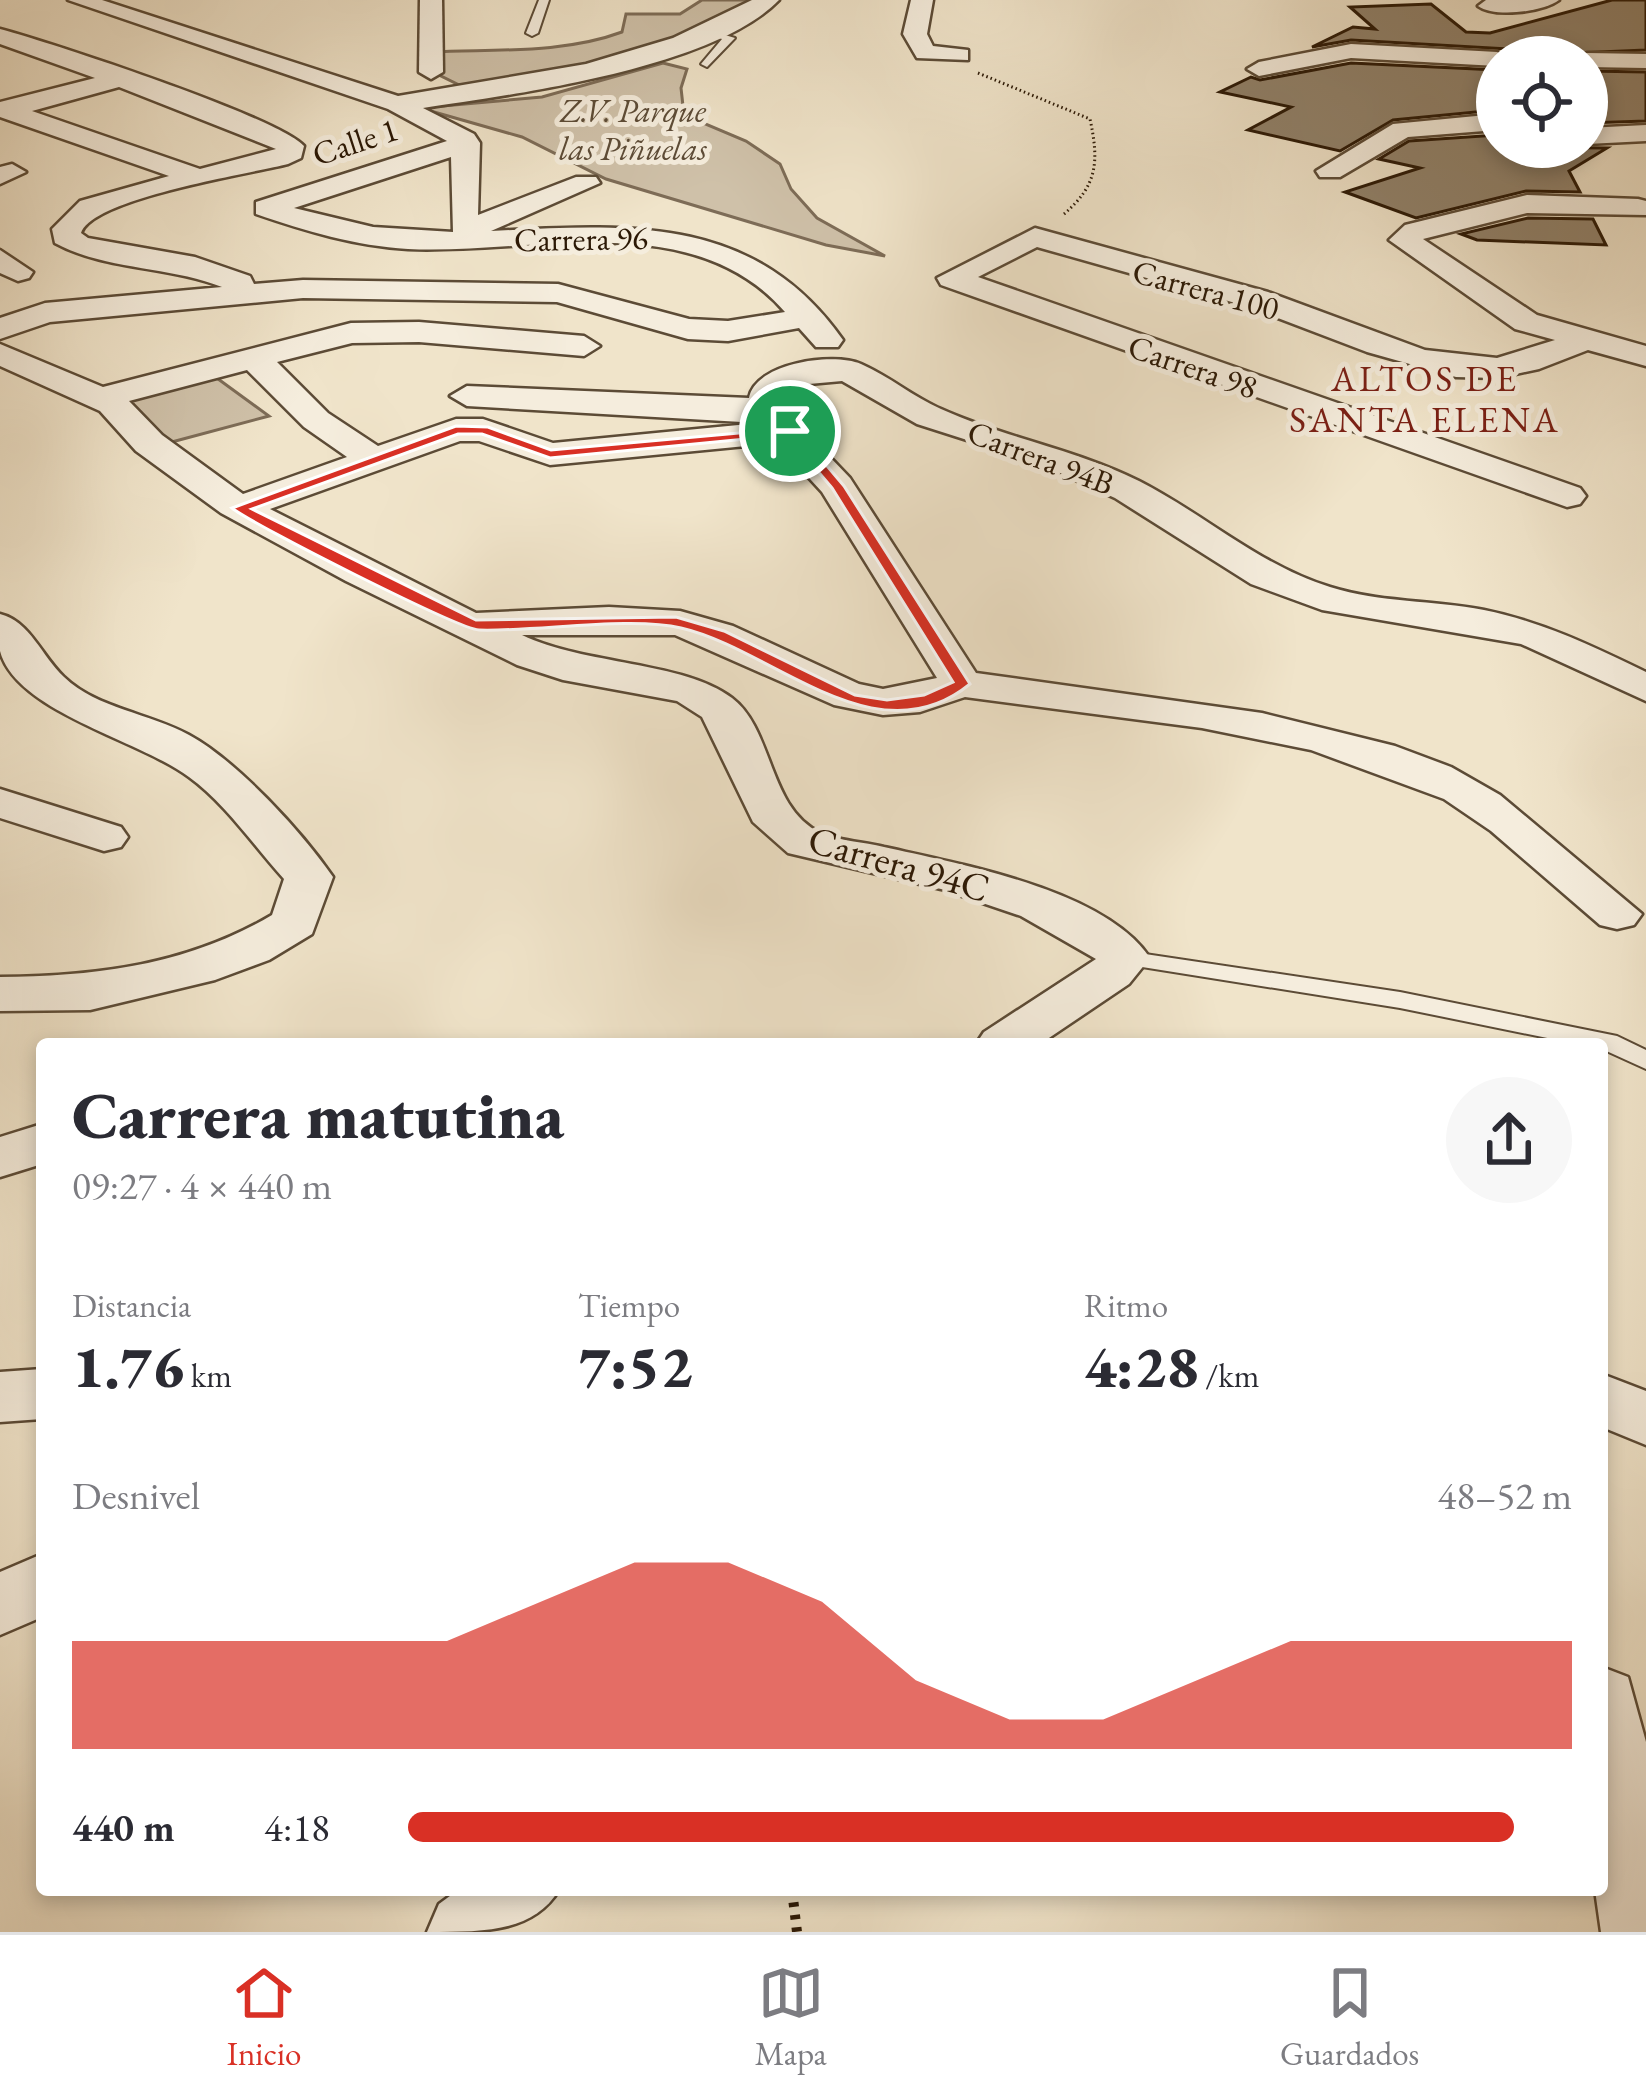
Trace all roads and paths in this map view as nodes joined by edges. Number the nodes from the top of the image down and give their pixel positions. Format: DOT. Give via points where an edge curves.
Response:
graph roads {
  1 [pos="431,0"];
  2 [pos="544,0"];
  3 [pos="768,0"];
  4 [pos="922,0"];
  5 [pos="1548,0"];
  6 [pos="1489,6"];
  7 [pos="71,18"];
  8 [pos="709,31"];
  9 [pos="532,33"];
  10 [pos="5,40"];
  11 [pos="231,49"];
  12 [pos="925,51"];
  13 [pos="1476,58"];
  14 [pos="1608,60"];
  15 [pos="1646,61"];
  16 [pos="707,64"];
  17 [pos="974,68"];
  18 [pos="1259,69"];
  19 [pos="431,72"];
  20 [pos="117,80"];
  21 [pos="345,90"];
  22 [pos="453,91"];
  23 [pos="397,104"];
  24 [pos="3,109"];
  25 [pos="242,122"];
  26 [pos="1476,124"];
  27 [pos="1646,133"];
  28 [pos="1608,136"];
  29 [pos="1608,141"];
  30 [pos="467,143"];
  31 [pos="1646,150"];
  32 [pos="1330,171"];
  33 [pos="194,176"];
  34 [pos="586,183"];
  35 [pos="266,208"];
  36 [pos="1638,208"];
  37 [pos="470,235"];
  38 [pos="1035,237"];
  39 [pos="251,292"];
  40 [pos="810,317"];
  41 [pos="0,329"];
  42 [pos="1583,340"];
  43 [pos="584,346"];
  44 [pos="0,354"];
  45 [pos="252,356"];
  46 [pos="1646,356"];
  47 [pos="848,370"];
  48 [pos="467,396"];
  49 [pos="101,398"];
  50 [pos="778,421"];
  51 [pos="377,462"];
  52 [pos="1567,496"];
  53 [pos="239,508"];
  54 [pos="473,625"];
  55 [pos="0,626"];
  56 [pos="962,684"];
  57 [pos="1646,688"];
  58 [pos="0,803"];
  59 [pos="104,837"];
  60 [pos="1617,914"];
  61 [pos="1124,958"];
  62 [pos="0,994"];
  63 [pos="1012,1038"];
  64 [pos="1587,1038"];
  65 [pos="1608,1042"];
  66 [pos="1646,1060"];
  67 [pos="36,1146"];
  68 [pos="0,1157"];
  69 [pos="36,1394"];
  70 [pos="0,1396"];
  71 [pos="1608,1402"];
  72 [pos="1646,1419"];
  73 [pos="36,1587"];
  74 [pos="0,1605"];
  75 [pos="1608,1736"];
  76 [pos="512,1896"];
  77 [pos="793,1896"];
  78 [pos="467,1932"];
  79 [pos="797,1932"];
  80 [pos="1641,1932"];
  1 -- 19 [label="street"];
  2 -- 9 [label="lane"];
  3 -- 8 [label="street"];
  4 -- 12 [label="street" via="915,34"];
  5 -- 6 [label="street"];
  7 -- 10 [label="street"];
  7 -- 11 [label="street" via="121,15"];
  8 -- 16 [label="lane" via="729,38"];
  8 -- 22 [label="street" via="574,75"];
  10 -- 20 [label="street"];
  11 -- 20 [label="street"];
  11 -- 21 [label="street"];
  13 -- 18 [label="street" via="1351,50"];
  14 -- 15 [label="street"];
  17 -- 38 [label="path" via="1090,118 1098,176 1088,195"];
  19 -- 21 [label="street"];
  19 -- 22 [label="street"];
  20 -- 24 [label="street"];
  20 -- 25 [label="street"];
  21 -- 23 [label="street"];
  21 -- 25 [label="street"];
  22 -- 23 [label="street"];
  23 -- 30 [label="street"];
  24 -- 33 [label="street"];
  25 -- 33 [label="street" via="291,152"];
  26 -- 32 [label="street" via="1402,130"];
  27 -- 28 [label="street"];
  29 -- 31 [label="street"];
  30 -- 35 [label="street, Calle 1"];
  30 -- 37 [label="street"];
  33 -- 39 [label="street" via="80,211 65,237 195,266"];
  34 -- 37 [label="street"];
  35 -- 37 [label="street, Carrera 96" via="365,236"];
  36 -- 42 [label="street" via="1506,207 1404,237 1526,322"];
  37 -- 40 [label="street, Carrera 96" via="674,237 770,275"];
  38 -- 42 [label="street, Carrera 100" via="1265,302 1427,360 1523,365"];
  38 -- 52 [label="street, Carrera 98" via="952,278"];
  39 -- 40 [label="street" via="558,293 688,329 728,331"];
  39 -- 41 [label="street" via="45,313"];
  40 -- 47 [label="street, Carrera 96"];
  42 -- 46 [label="street"];
  43 -- 45 [label="street" via="351,333"];
  44 -- 49 [label="street, Carrera 94C"];
  45 -- 49 [label="street"];
  45 -- 51 [label="street" via="316,419"];
  47 -- 50 [label="street" via="789,376 767,391"];
  47 -- 57 [label="street, Carrera 94B" via="929,417 1049,454 1128,490 1264,577 1322,598 1536,635"];
  48 -- 50 [label="street"];
  49 -- 53 [label="street, Carrera 94C"];
  50 -- 51 [label="street" via="550,454 469,429"];
  50 -- 56 [label="street" via="837,486"];
  51 -- 53 [label="street"];
  53 -- 54 [label="street, Carrera 94C"];
  54 -- 56 [label="street" via="676,622 718,634 850,699 887,705 928,700"];
  54 -- 61 [label="street, Carrera 94C" via="563,667 690,691 720,710 776,822 805,843 1038,904"];
  55 -- 62 [label="street" via="49,687 173,744 212,772 309,878 294,922 251,949 90,993"];
  56 -- 60 [label="street" via="1274,729 1418,771 1498,818"];
  58 -- 59 [label="street"];
  61 -- 63 [label="street"];
  61 -- 64 [label="lane, Carrera 94C"];
  65 -- 66 [label="lane, Carrera 94C"];
  67 -- 68 [label="street"];
  69 -- 70 [label="street"];
  71 -- 72 [label="street"];
  73 -- 74 [label="street"];
  75 -- 80 [label="street"];
  76 -- 78 [label="street"];
  77 -- 79 [label="path"];
}
